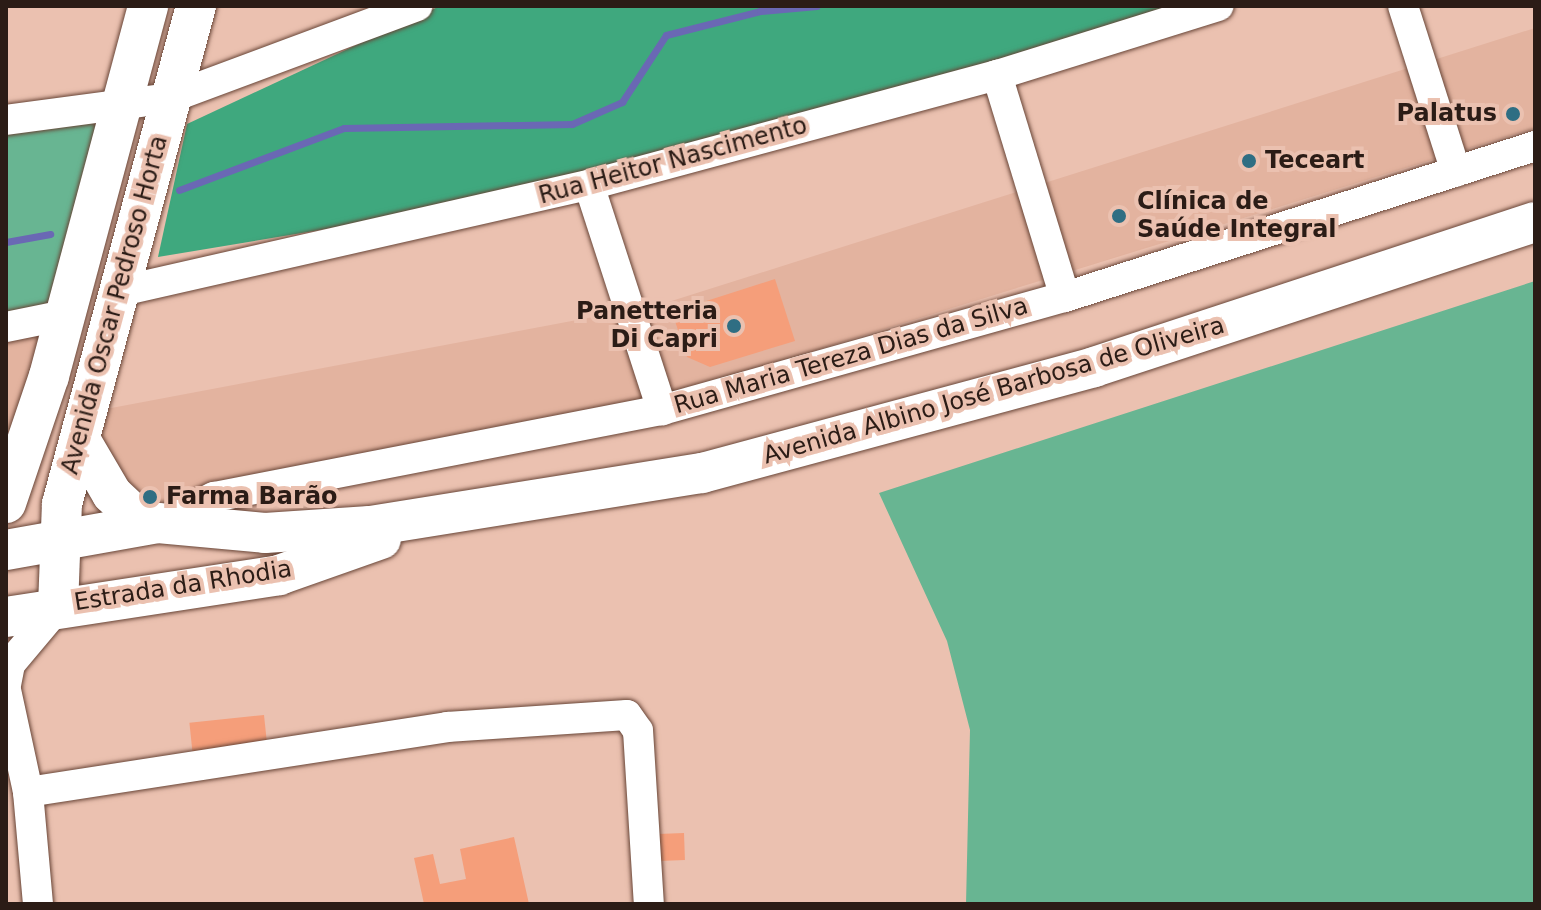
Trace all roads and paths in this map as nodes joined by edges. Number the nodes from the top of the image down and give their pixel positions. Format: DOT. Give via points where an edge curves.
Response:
graph roads {
  1 [pos="148,6"];
  2 [pos="196,6"];
  3 [pos="417,6"];
  4 [pos="1219,6"];
  5 [pos="1403,6"];
  6 [pos="997,75"];
  7 [pos="170,98"];
  8 [pos="122,102"];
  9 [pos="6,120"];
  10 [pos="1535,146"];
  11 [pos="1456,172"];
  12 [pos="589,185"];
  13 [pos="1535,222"];
  14 [pos="121,291"];
  15 [pos="1065,297"];
  16 [pos="65,315"];
  17 [pos="6,327"];
  18 [pos="49,376"];
  19 [pos="89,392"];
  20 [pos="662,410"];
  21 [pos="81,441"];
  22 [pos="16,458"];
  23 [pos="6,503"];
  24 [pos="442,517"];
  25 [pos="151,524"];
  26 [pos="62,541"];
  27 [pos="6,550"];
  28 [pos="58,607"];
  29 [pos="6,617"];
  30 [pos="6,687"];
  31 [pos="28,792"];
  32 [pos="38,904"];
  33 [pos="649,904"];
  1 -- 8 [label="main road, Avenida Oscar Pedroso Horta"];
  2 -- 7 [label="main road, Avenida Oscar Pedroso Horta"];
  3 -- 7 [label="street"];
  4 -- 6 [label="street, Rua Heitor Nascimento"];
  5 -- 11 [label="street"];
  6 -- 12 [label="street, Rua Heitor Nascimento"];
  6 -- 15 [label="street"];
  7 -- 8 [label="street"];
  7 -- 14 [label="main road, Avenida Oscar Pedroso Horta"];
  8 -- 9 [label="street"];
  8 -- 16 [label="main road, Avenida Oscar Pedroso Horta"];
  10 -- 11 [label="street, Rua Maria Tereza Dias da Silva"];
  11 -- 15 [label="street, Rua Maria Tereza Dias da Silva"];
  12 -- 14 [label="street, Rua Heitor Nascimento"];
  12 -- 20 [label="street"];
  13 -- 24 [label="main road, Avenida Albino José Barbosa de Oliveira" via="1094,367 834,442 702,473"];
  14 -- 19 [label="main road, Avenida Oscar Pedroso Horta"];
  15 -- 20 [label="street, Rua Maria Tereza Dias da Silva"];
  16 -- 17 [label="street"];
  16 -- 18 [label="main road, Avenida Oscar Pedroso Horta"];
  18 -- 19 [label="main road"];
  18 -- 22 [label="main road, Avenida Oscar Pedroso Horta"];
  19 -- 21 [label="main road, Avenida Oscar Pedroso Horta"];
  20 -- 25 [label="street, Rua Maria Tereza Dias da Silva" via="214,497"];
  21 -- 25 [label="main road" via="112,494"];
  21 -- 26 [label="main road, Avenida Oscar Pedroso Horta" via="62,504"];
  22 -- 23 [label="main road, Avenida Oscar Pedroso Horta"];
  24 -- 25 [label="main road, Estrada da Rhodia" via="265,533"];
  24 -- 28 [label="main road, Estrada da Rhodia" via="279,575"];
  25 -- 26 [label="main road, Estrada da Rhodia"];
  26 -- 27 [label="main road, Estrada da Rhodia"];
  26 -- 28 [label="main road, Avenida Oscar Pedroso Horta"];
  28 -- 29 [label="main road, Estrada da Rhodia"];
  28 -- 30 [label="street" via="10,664"];
  30 -- 31 [label="street"];
  31 -- 32 [label="street"];
  31 -- 33 [label="street" via="447,727 627,715 638,731"];
}
